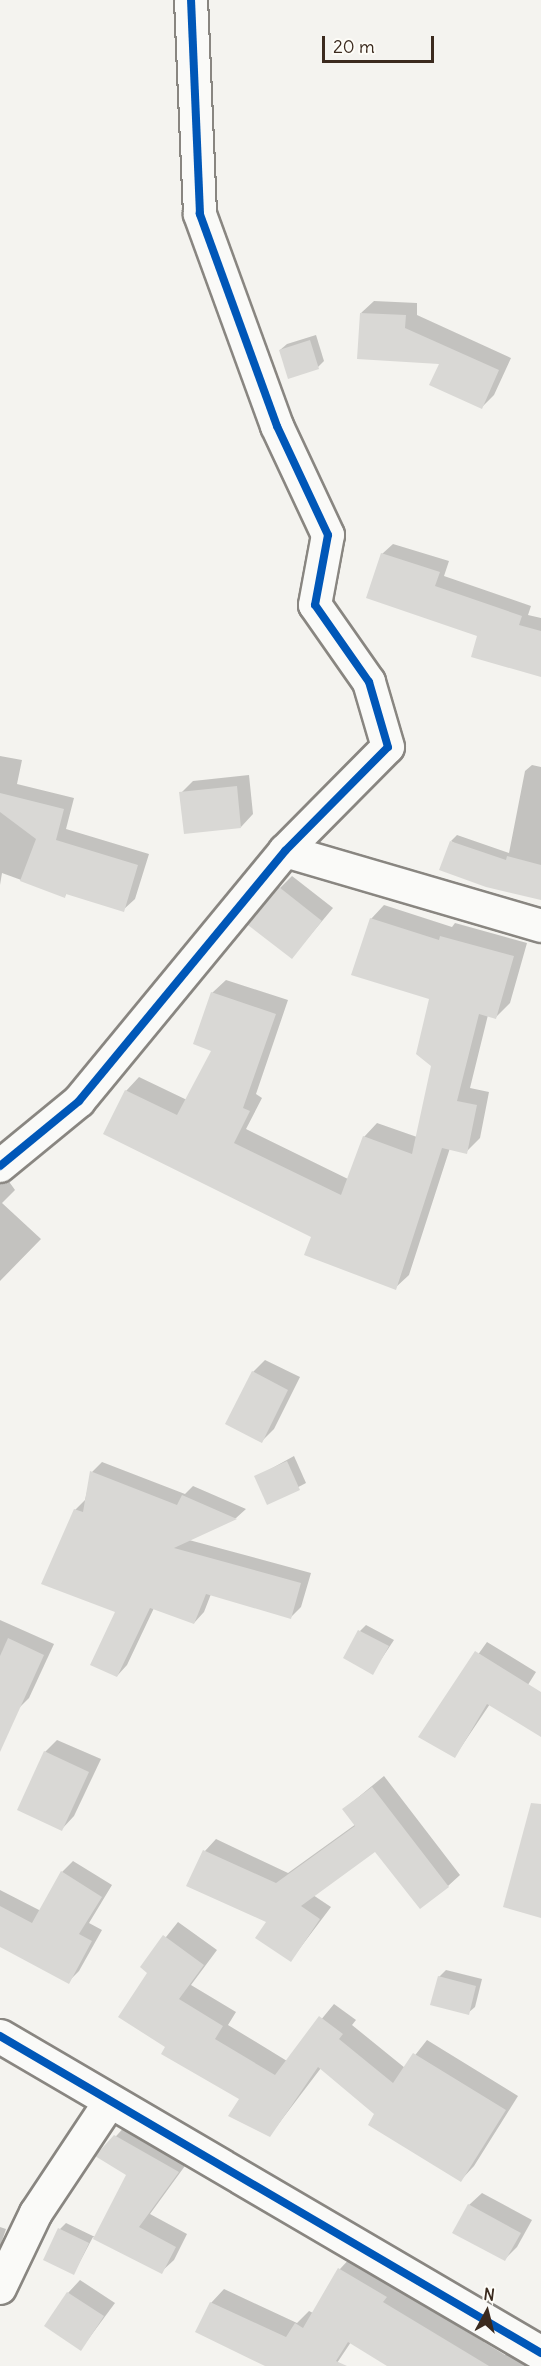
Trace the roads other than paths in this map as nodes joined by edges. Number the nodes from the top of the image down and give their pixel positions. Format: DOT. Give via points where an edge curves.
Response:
graph roads {
  1 [pos="191,0"];
  2 [pos="285,851"];
  3 [pos="541,927"];
  4 [pos="0,1166"];
  5 [pos="0,2036"];
  6 [pos="109,2103"];
  7 [pos="0,2288"];
  8 [pos="541,2353"];
  1 -- 2 [label="street" via="197,57 200,214 277,426 327,535 315,605 369,682 388,747"];
  2 -- 3 [label="street"];
  2 -- 4 [label="street" via="78,1101"];
  5 -- 6 [label="street"];
  6 -- 7 [label="street" via="36,2212"];
  6 -- 8 [label="street"];
}
